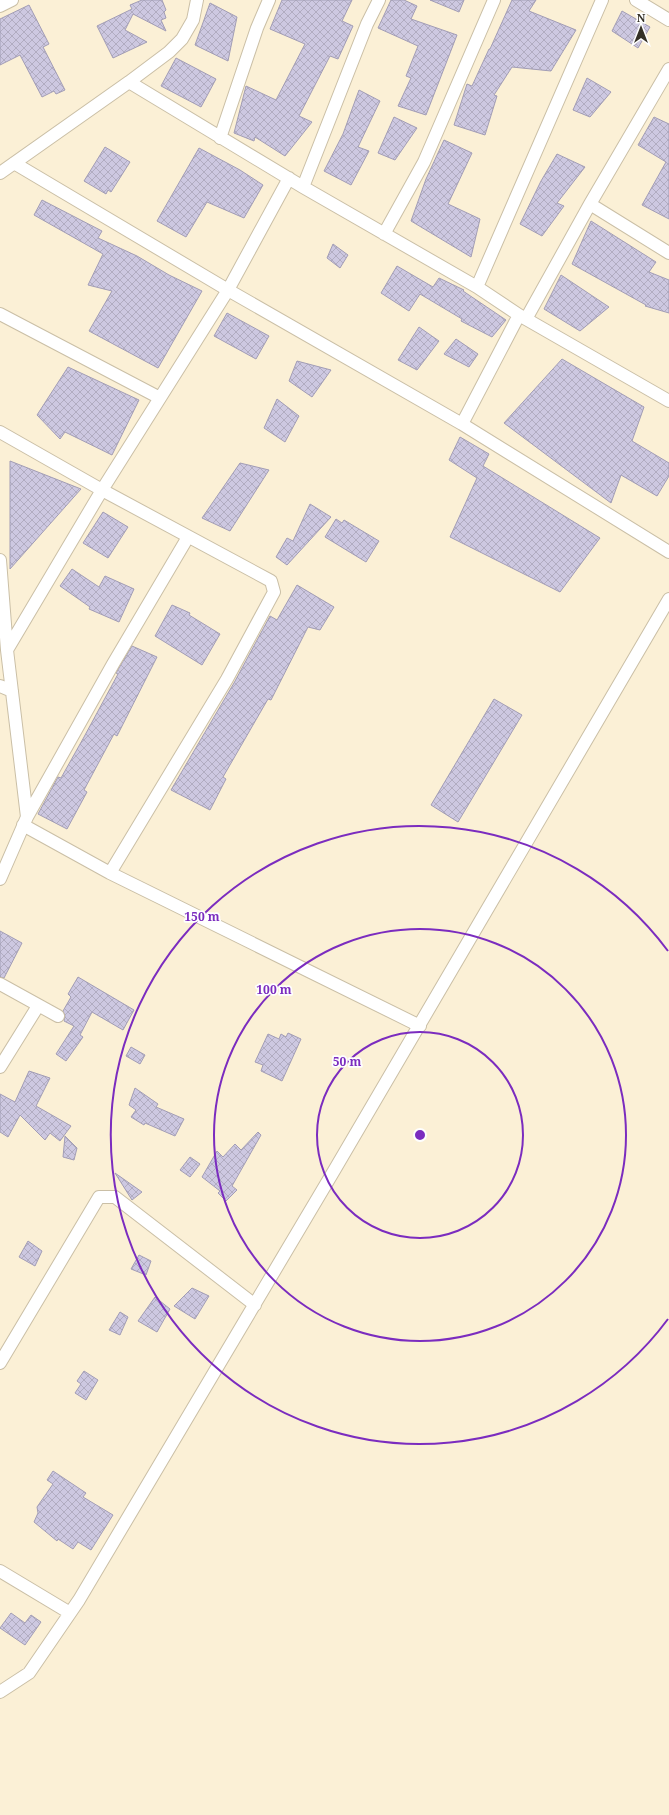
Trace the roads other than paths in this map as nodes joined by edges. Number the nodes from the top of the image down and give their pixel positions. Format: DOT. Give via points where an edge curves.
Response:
graph roads {
  1 [pos="12,0"];
  2 [pos="197,0"];
  3 [pos="269,0"];
  4 [pos="379,0"];
  5 [pos="494,0"];
  6 [pos="602,0"];
  7 [pos="636,0"];
  8 [pos="0,6"];
  9 [pos="669,20"];
  10 [pos="669,69"];
  11 [pos="129,82"];
  12 [pos="220,138"];
  13 [pos="14,163"];
  14 [pos="0,173"];
  15 [pos="289,178"];
  16 [pos="303,187"];
  17 [pos="590,204"];
  18 [pos="384,234"];
  19 [pos="669,253"];
  20 [pos="477,287"];
  21 [pos="228,290"];
  22 [pos="0,314"];
  23 [pos="522,317"];
  24 [pos="160,398"];
  25 [pos="669,400"];
  26 [pos="462,424"];
  27 [pos="0,432"];
  28 [pos="102,490"];
  29 [pos="188,537"];
  30 [pos="669,552"];
  31 [pos="0,560"];
  32 [pos="669,599"];
  33 [pos="3,624"];
  34 [pos="7,650"];
  35 [pos="0,686"];
  36 [pos="12,691"];
  37 [pos="25,821"];
  38 [pos="110,873"];
  39 [pos="0,879"];
  40 [pos="0,984"];
  41 [pos="38,1006"];
  42 [pos="58,1016"];
  43 [pos="420,1026"];
  44 [pos="0,1067"];
  45 [pos="255,1305"];
  46 [pos="0,1363"];
  47 [pos="0,1571"];
  48 [pos="70,1613"];
  49 [pos="0,1692"];
  1 -- 8 [label="street"];
  2 -- 11 [label="street" via="193,20 182,39"];
  3 -- 12 [label="street"];
  4 -- 16 [label="street" via="367,24"];
  5 -- 18 [label="street" via="424,162"];
  6 -- 20 [label="street"];
  7 -- 9 [label="street"];
  10 -- 17 [label="street"];
  11 -- 12 [label="street"];
  11 -- 13 [label="street"];
  12 -- 15 [label="street"];
  13 -- 14 [label="street"];
  13 -- 21 [label="street"];
  15 -- 16 [label="street"];
  15 -- 21 [label="street"];
  16 -- 18 [label="street"];
  17 -- 19 [label="street"];
  17 -- 23 [label="street"];
  18 -- 20 [label="street"];
  20 -- 23 [label="street"];
  21 -- 24 [label="street"];
  21 -- 26 [label="street"];
  22 -- 24 [label="street"];
  23 -- 25 [label="street"];
  23 -- 26 [label="street"];
  24 -- 28 [label="street"];
  26 -- 30 [label="street"];
  27 -- 28 [label="street"];
  28 -- 29 [label="street"];
  28 -- 34 [label="street"];
  29 -- 37 [label="street"];
  29 -- 38 [label="street" via="271,581 274,592 223,685"];
  31 -- 33 [label="street"];
  32 -- 43 [label="street"];
  33 -- 34 [label="street"];
  34 -- 36 [label="street"];
  35 -- 36 [label="street"];
  36 -- 37 [label="street"];
  37 -- 38 [label="street"];
  37 -- 39 [label="street"];
  38 -- 43 [label="street"];
  40 -- 41 [label="street"];
  41 -- 42 [label="street"];
  41 -- 44 [label="street"];
  43 -- 45 [label="street"];
  45 -- 46 [label="street" via="116,1197 99,1198"];
  45 -- 48 [label="street"];
  47 -- 48 [label="street"];
  48 -- 49 [label="street" via="29,1673"];
}
